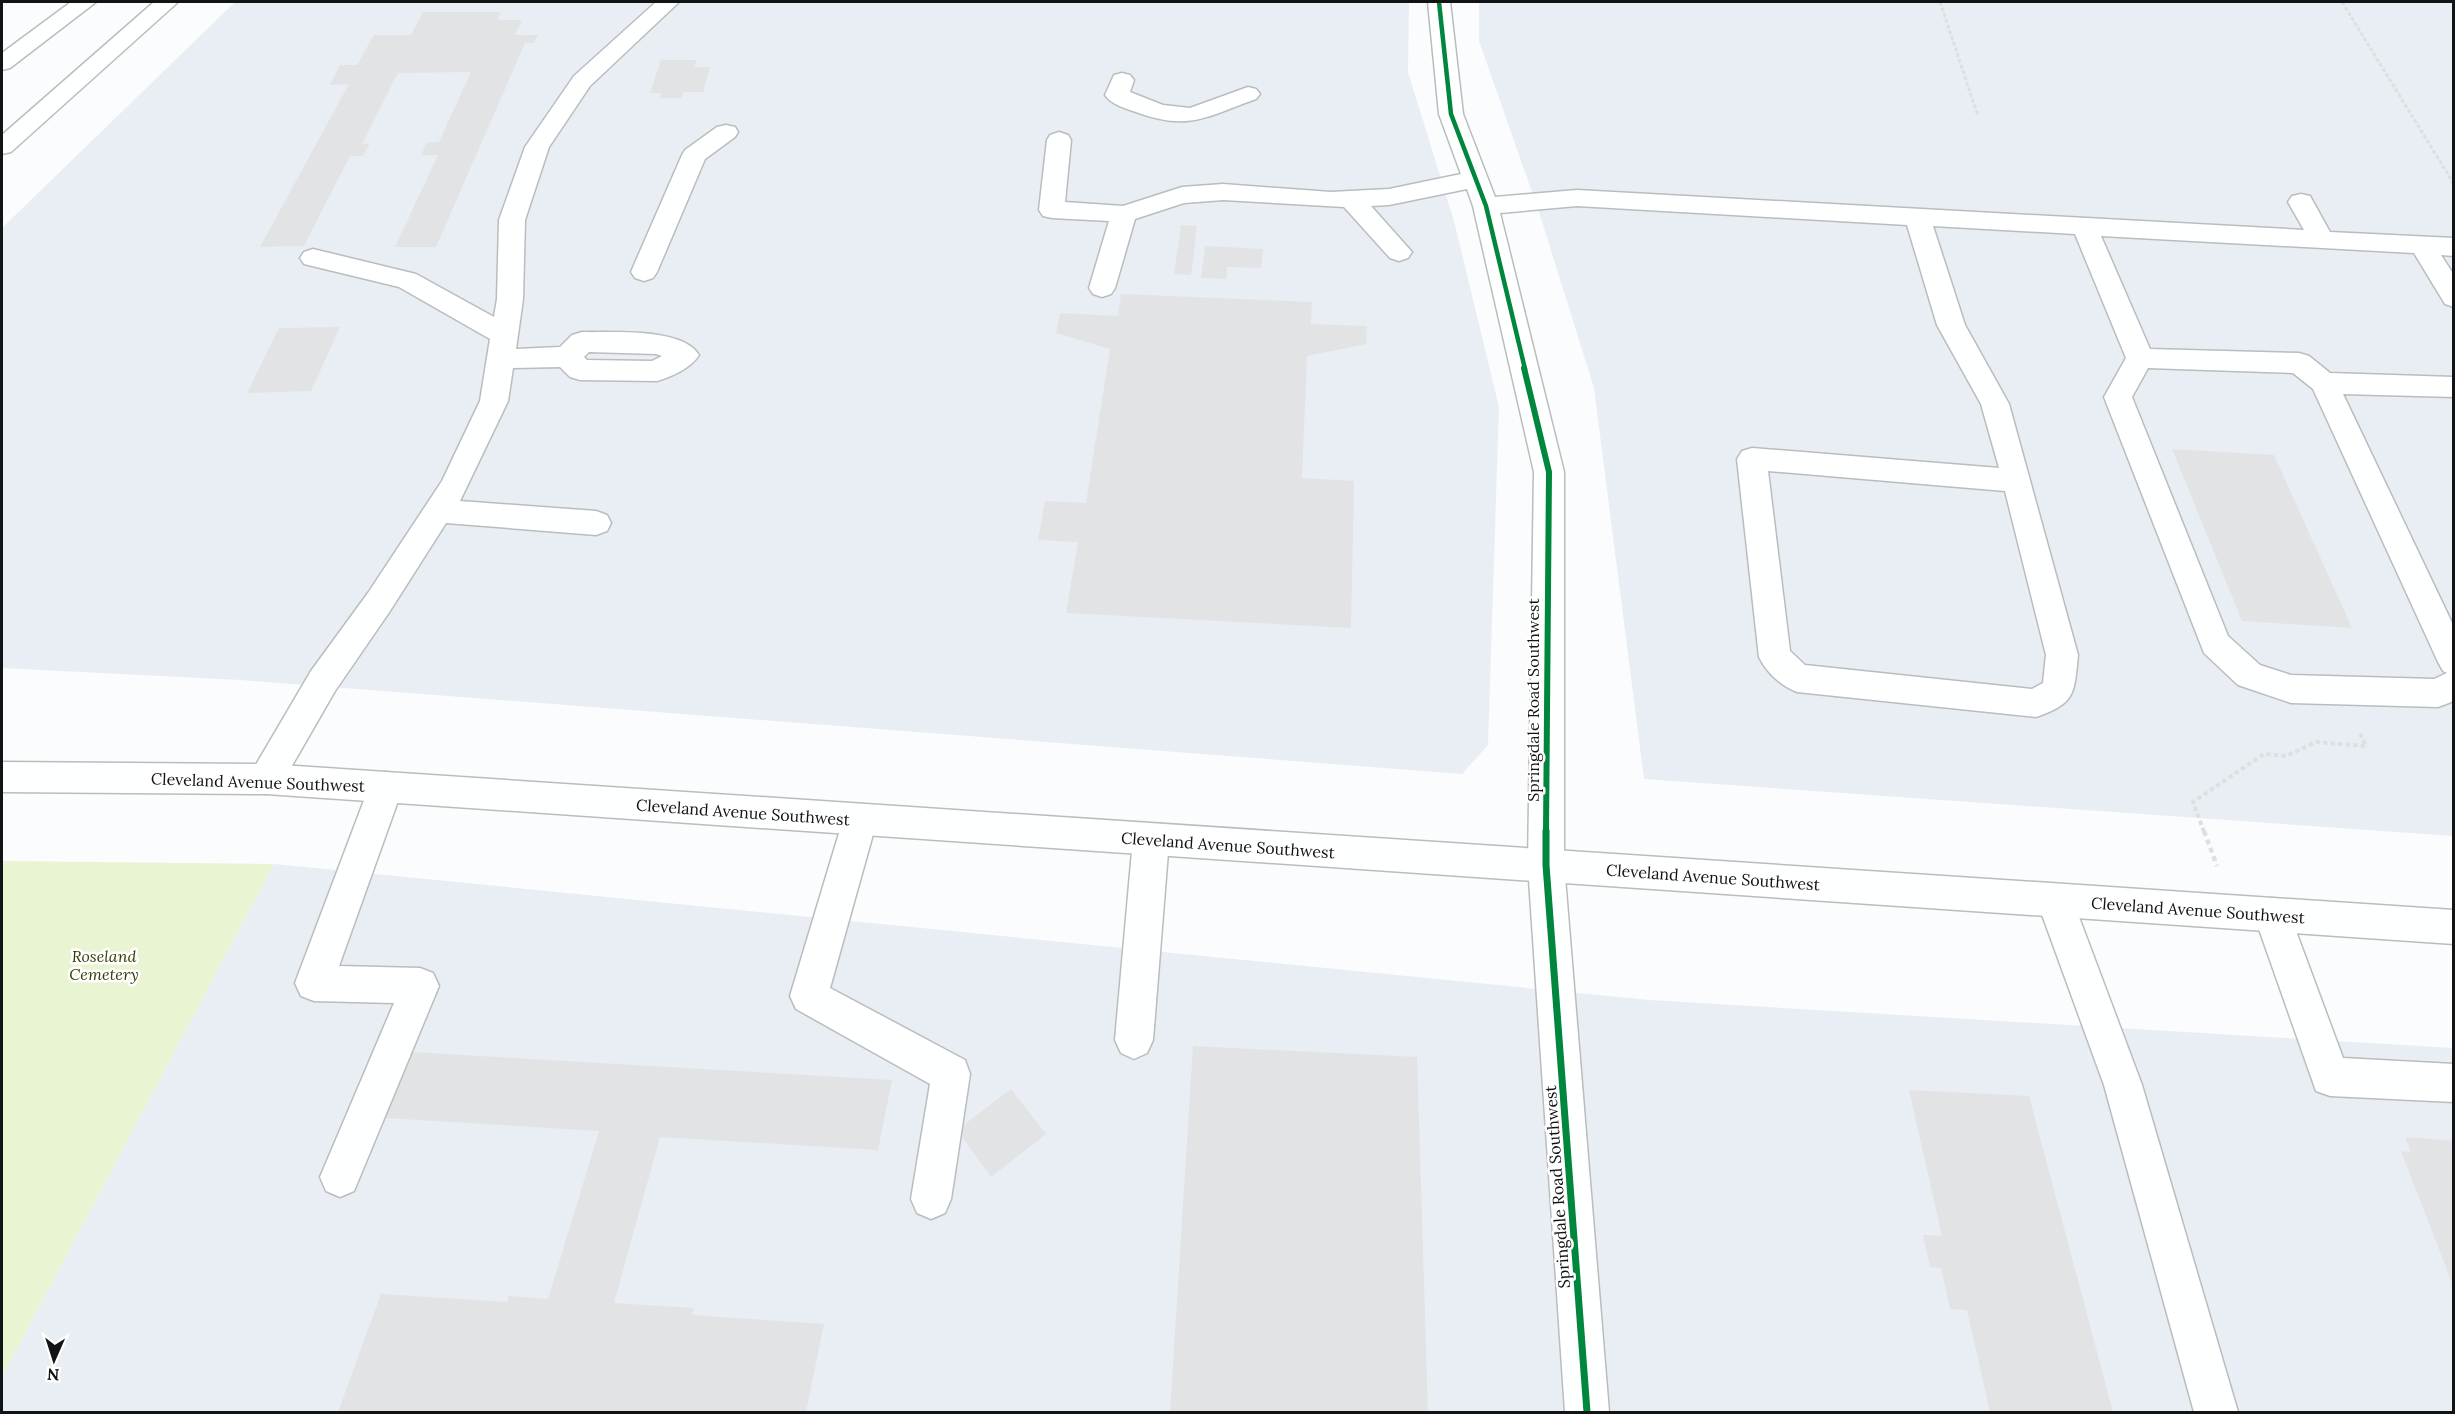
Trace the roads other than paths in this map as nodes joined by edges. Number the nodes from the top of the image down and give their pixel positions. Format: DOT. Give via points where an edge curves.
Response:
graph roads {
  1 [pos="86,2"];
  2 [pos="166,2"];
  3 [pos="668,2"];
  4 [pos="1439,2"];
  5 [pos="2,63"];
  6 [pos="1122,80"];
  7 [pos="1248,94"];
  8 [pos="726,132"];
  9 [pos="1059,140"];
  10 [pos="2,147"];
  11 [pos="1481,193"];
  12 [pos="1350,199"];
  13 [pos="2301,202"];
  14 [pos="1124,214"];
  15 [pos="1918,217"];
  16 [pos="2085,226"];
  17 [pos="2322,240"];
  18 [pos="2422,245"];
  19 [pos="2454,247"];
  20 [pos="1399,252"];
  21 [pos="313,258"];
  22 [pos="644,272"];
  23 [pos="1102,288"];
  24 [pos="2454,298"];
  25 [pos="503,347"];
  26 [pos="567,357"];
  27 [pos="2140,358"];
  28 [pos="2324,383"];
  29 [pos="2454,387"];
  30 [pos="2017,481"];
  31 [pos="438,511"];
  32 [pos="596,523"];
  33 [pos="2454,663"];
  34 [pos="2454,684"];
  35 [pos="2,777"];
  36 [pos="266,779"];
  37 [pos="386,787"];
  38 [pos="860,820"];
  39 [pos="1151,840"];
  40 [pos="1546,865"];
  41 [pos="2055,901"];
  42 [pos="2272,915"];
  43 [pos="2454,927"];
  44 [pos="1134,1040"];
  45 [pos="2454,1083"];
  46 [pos="340,1177"];
  47 [pos="931,1199"];
  48 [pos="1587,1413"];
  49 [pos="2216,1413"];
  1 -- 5 [label="main road"];
  2 -- 10 [label="main road"];
  3 -- 25 [label="main road" via="582,81 537,147 512,220 510,298"];
  4 -- 11 [label="main road, Springdale Road Southwest" via="1451,114"];
  6 -- 7 [label="main road" via="1117,95 1144,107 1192,115"];
  8 -- 22 [label="main road" via="694,155"];
  9 -- 14 [label="main road" via="1052,210"];
  11 -- 12 [label="main road"];
  11 -- 15 [label="main road"];
  11 -- 40 [label="main road, Springdale Road Southwest" via="1549,472"];
  12 -- 14 [label="main road" via="1192,194"];
  12 -- 20 [label="main road"];
  13 -- 17 [label="main road"];
  14 -- 23 [label="main road"];
  15 -- 16 [label="main road"];
  15 -- 30 [label="main road" via="1951,325 1995,404"];
  16 -- 17 [label="main road"];
  16 -- 27 [label="main road"];
  17 -- 18 [label="main road"];
  18 -- 19 [label="main road"];
  18 -- 24 [label="main road"];
  21 -- 25 [label="main road" via="407,280"];
  25 -- 26 [label="main road"];
  25 -- 31 [label="main road" via="494,401"];
  27 -- 28 [label="main road" via="2299,363"];
  27 -- 34 [label="main road" via="2118,397 2215,644 2249,675 2290,689 2438,693"];
  28 -- 29 [label="main road"];
  28 -- 33 [label="main road"];
  30 -- 30 [label="main road" via="2062,654 2058,690 2036,703 1797,678 1775,657 1752,459"];
  31 -- 32 [label="main road"];
  31 -- 36 [label="main road" via="323,681"];
  35 -- 36 [label="main road, Cleveland Avenue Southwest"];
  36 -- 37 [label="main road, Cleveland Avenue Southwest"];
  37 -- 38 [label="main road, Cleveland Avenue Southwest"];
  37 -- 46 [label="main road" via="314,983 420,986"];
  38 -- 39 [label="main road, Cleveland Avenue Southwest"];
  38 -- 47 [label="main road" via="809,996 951,1074"];
  39 -- 40 [label="main road, Cleveland Avenue Southwest"];
  39 -- 44 [label="main road"];
  40 -- 41 [label="main road, Cleveland Avenue Southwest"];
  40 -- 48 [label="main road, Springdale Road Southwest"];
  41 -- 42 [label="main road, Cleveland Avenue Southwest"];
  41 -- 49 [label="main road" via="2123,1085"];
  42 -- 43 [label="main road, Cleveland Avenue Southwest"];
  42 -- 45 [label="main road" via="2330,1077"];
}
